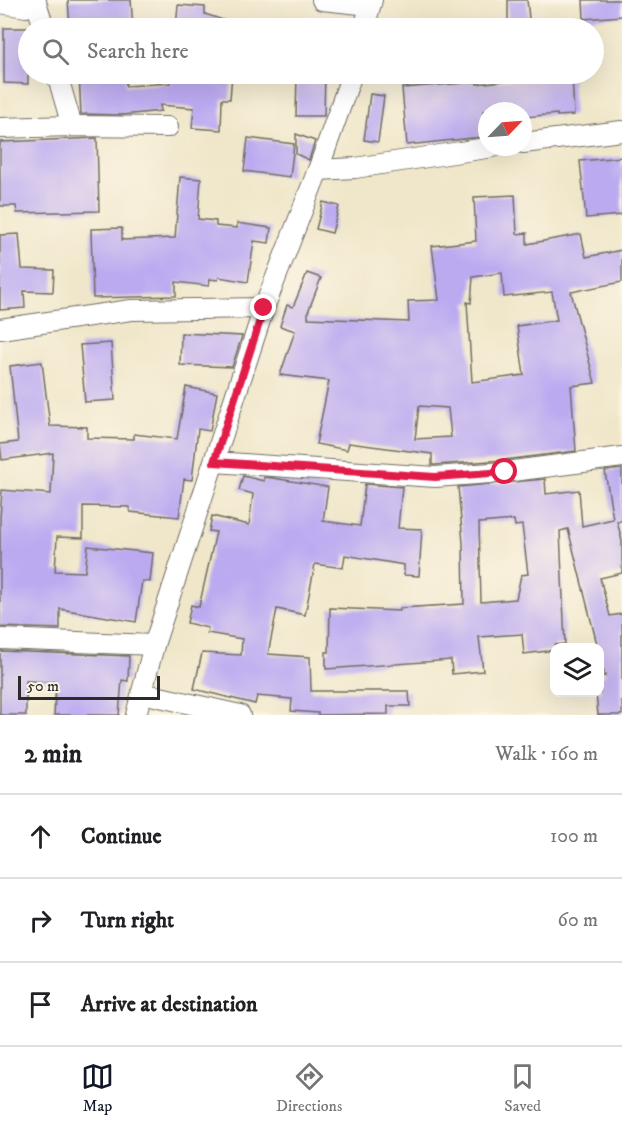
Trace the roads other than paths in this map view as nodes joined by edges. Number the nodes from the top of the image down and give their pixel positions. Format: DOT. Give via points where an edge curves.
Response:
graph roads {
  1 [pos="322,0"];
  2 [pos="36,1"];
  3 [pos="0,3"];
  4 [pos="371,3"];
  5 [pos="41,18"];
  6 [pos="367,18"];
  7 [pos="60,84"];
  8 [pos="348,84"];
  9 [pos="72,126"];
  10 [pos="168,127"];
  11 [pos="0,128"];
  12 [pos="622,131"];
  13 [pos="532,142"];
  14 [pos="478,149"];
  15 [pos="318,170"];
  16 [pos="264,308"];
  17 [pos="0,329"];
  18 [pos="622,457"];
  19 [pos="214,462"];
  20 [pos="0,639"];
  21 [pos="154,645"];
  22 [pos="142,693"];
  23 [pos="136,715"];
  24 [pos="240,715"];
  1 -- 4 [label="street"];
  2 -- 3 [label="street" via="26,7"];
  2 -- 5 [label="street"];
  4 -- 6 [label="street"];
  7 -- 9 [label="street"];
  8 -- 15 [label="street"];
  9 -- 10 [label="street"];
  9 -- 11 [label="street"];
  12 -- 13 [label="street"];
  14 -- 15 [label="street"];
  15 -- 16 [label="street"];
  16 -- 17 [label="street" via="131,309"];
  16 -- 19 [label="street"];
  18 -- 19 [label="street" via="435,477"];
  19 -- 21 [label="street"];
  20 -- 21 [label="street"];
  21 -- 22 [label="street"];
  22 -- 23 [label="street"];
  22 -- 24 [label="street"];
}
